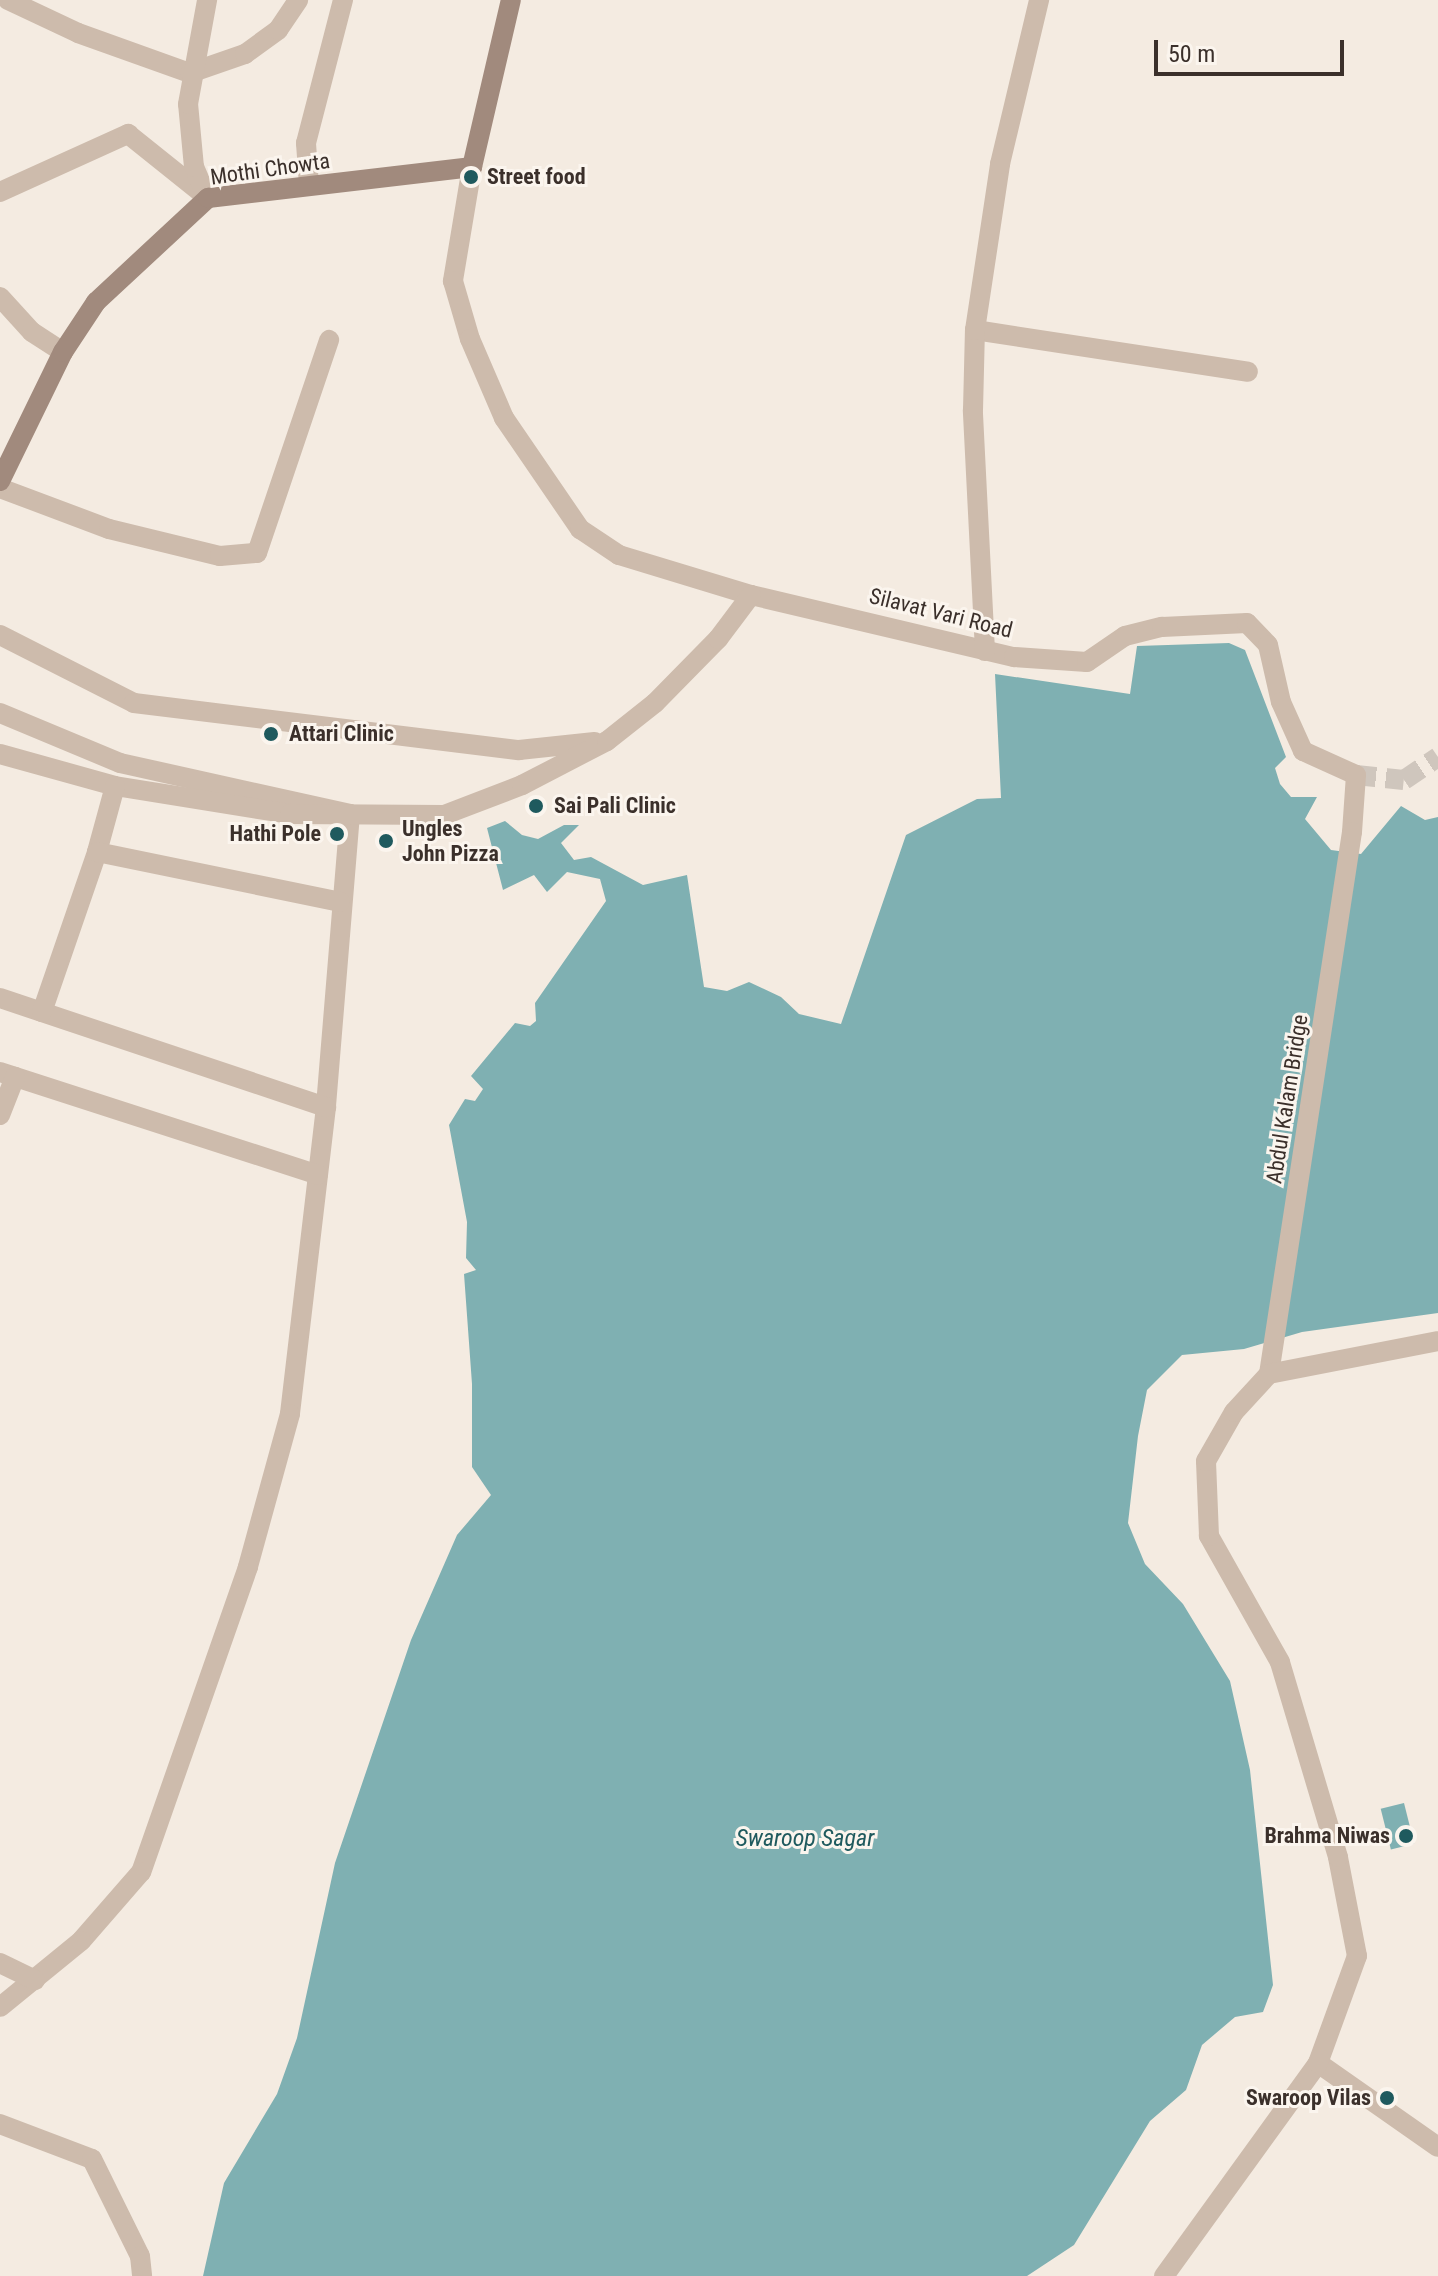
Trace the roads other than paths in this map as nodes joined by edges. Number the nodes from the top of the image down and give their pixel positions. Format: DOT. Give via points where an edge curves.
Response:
graph roads {
  1 [pos="8,0"];
  2 [pos="207,0"];
  3 [pos="298,0"];
  4 [pos="343,0"];
  5 [pos="511,0"];
  6 [pos="1039,0"];
  7 [pos="190,73"];
  8 [pos="472,167"];
  9 [pos="309,185"];
  10 [pos="0,192"];
  11 [pos="208,198"];
  12 [pos="0,297"];
  13 [pos="975,330"];
  14 [pos="329,340"];
  15 [pos="63,352"];
  16 [pos="1248,372"];
  17 [pos="0,481"];
  18 [pos="0,488"];
  19 [pos="751,595"];
  20 [pos="0,635"];
  21 [pos="985,651"];
  22 [pos="0,713"];
  23 [pos="607,741"];
  24 [pos="0,754"];
  25 [pos="1356,775"];
  26 [pos="115,786"];
  27 [pos="350,814"];
  28 [pos="97,852"];
  29 [pos="340,902"];
  30 [pos="0,998"];
  31 [pos="42,1012"];
  32 [pos="7,1074"];
  33 [pos="326,1107"];
  34 [pos="0,1115"];
  35 [pos="318,1175"];
  36 [pos="1438,1341"];
  37 [pos="1269,1374"];
  38 [pos="0,1963"];
  39 [pos="35,1980"];
  40 [pos="0,2007"];
  41 [pos="1318,2063"];
  42 [pos="0,2124"];
  43 [pos="1438,2147"];
  44 [pos="142,2276"];
  45 [pos="1164,2276"];
  1 -- 7 [label="street" via="78,33"];
  2 -- 7 [label="street"];
  3 -- 7 [label="street" via="278,30 245,54"];
  4 -- 9 [label="street" via="306,143"];
  5 -- 8 [label="main road"];
  6 -- 13 [label="street" via="1000,164"];
  7 -- 11 [label="street" via="194,167"];
  8 -- 9 [label="main road, Mothi Chowta"];
  8 -- 19 [label="street, Silavat Vari Road" via="453,281 470,339 504,418 580,529 619,555"];
  9 -- 11 [label="main road, Mothi Chowta"];
  10 -- 11 [label="street" via="128,134"];
  11 -- 15 [label="main road, Mothi Chowta" via="96,302"];
  12 -- 15 [label="street" via="32,332"];
  13 -- 16 [label="street"];
  13 -- 21 [label="street" via="973,410"];
  14 -- 18 [label="street" via="257,553 220,556 109,529"];
  15 -- 17 [label="main road, Mothi Chowta"];
  19 -- 21 [label="street, Silavat Vari Road"];
  19 -- 23 [label="street" via="718,639 655,703"];
  20 -- 23 [label="street" via="134,703 519,750"];
  21 -- 25 [label="street, Silavat Vari Road" via="1087,662 1125,636 1149,630 1247,623 1268,645 1281,702 1303,751"];
  22 -- 27 [label="street" via="120,763"];
  23 -- 27 [label="street" via="522,785 444,815"];
  24 -- 26 [label="street"];
  25 -- 37 [label="street, Abdul Kalam Bridge" via="1352,832"];
  26 -- 27 [label="street" via="290,814"];
  26 -- 28 [label="street"];
  27 -- 29 [label="street"];
  28 -- 29 [label="street"];
  28 -- 31 [label="street"];
  29 -- 33 [label="street"];
  30 -- 31 [label="street"];
  31 -- 33 [label="street"];
  32 -- 34 [label="street"];
  32 -- 35 [label="street"];
  33 -- 35 [label="street"];
  35 -- 39 [label="street" via="290,1414 248,1567 141,1872 81,1941"];
  36 -- 37 [label="street"];
  37 -- 41 [label="street" via="1234,1412 1206,1461 1209,1536 1280,1662 1338,1857 1357,1956"];
  38 -- 39 [label="street"];
  39 -- 40 [label="street"];
  41 -- 43 [label="street"];
  41 -- 45 [label="street"];
  42 -- 44 [label="street" via="92,2159 140,2256"];
}
